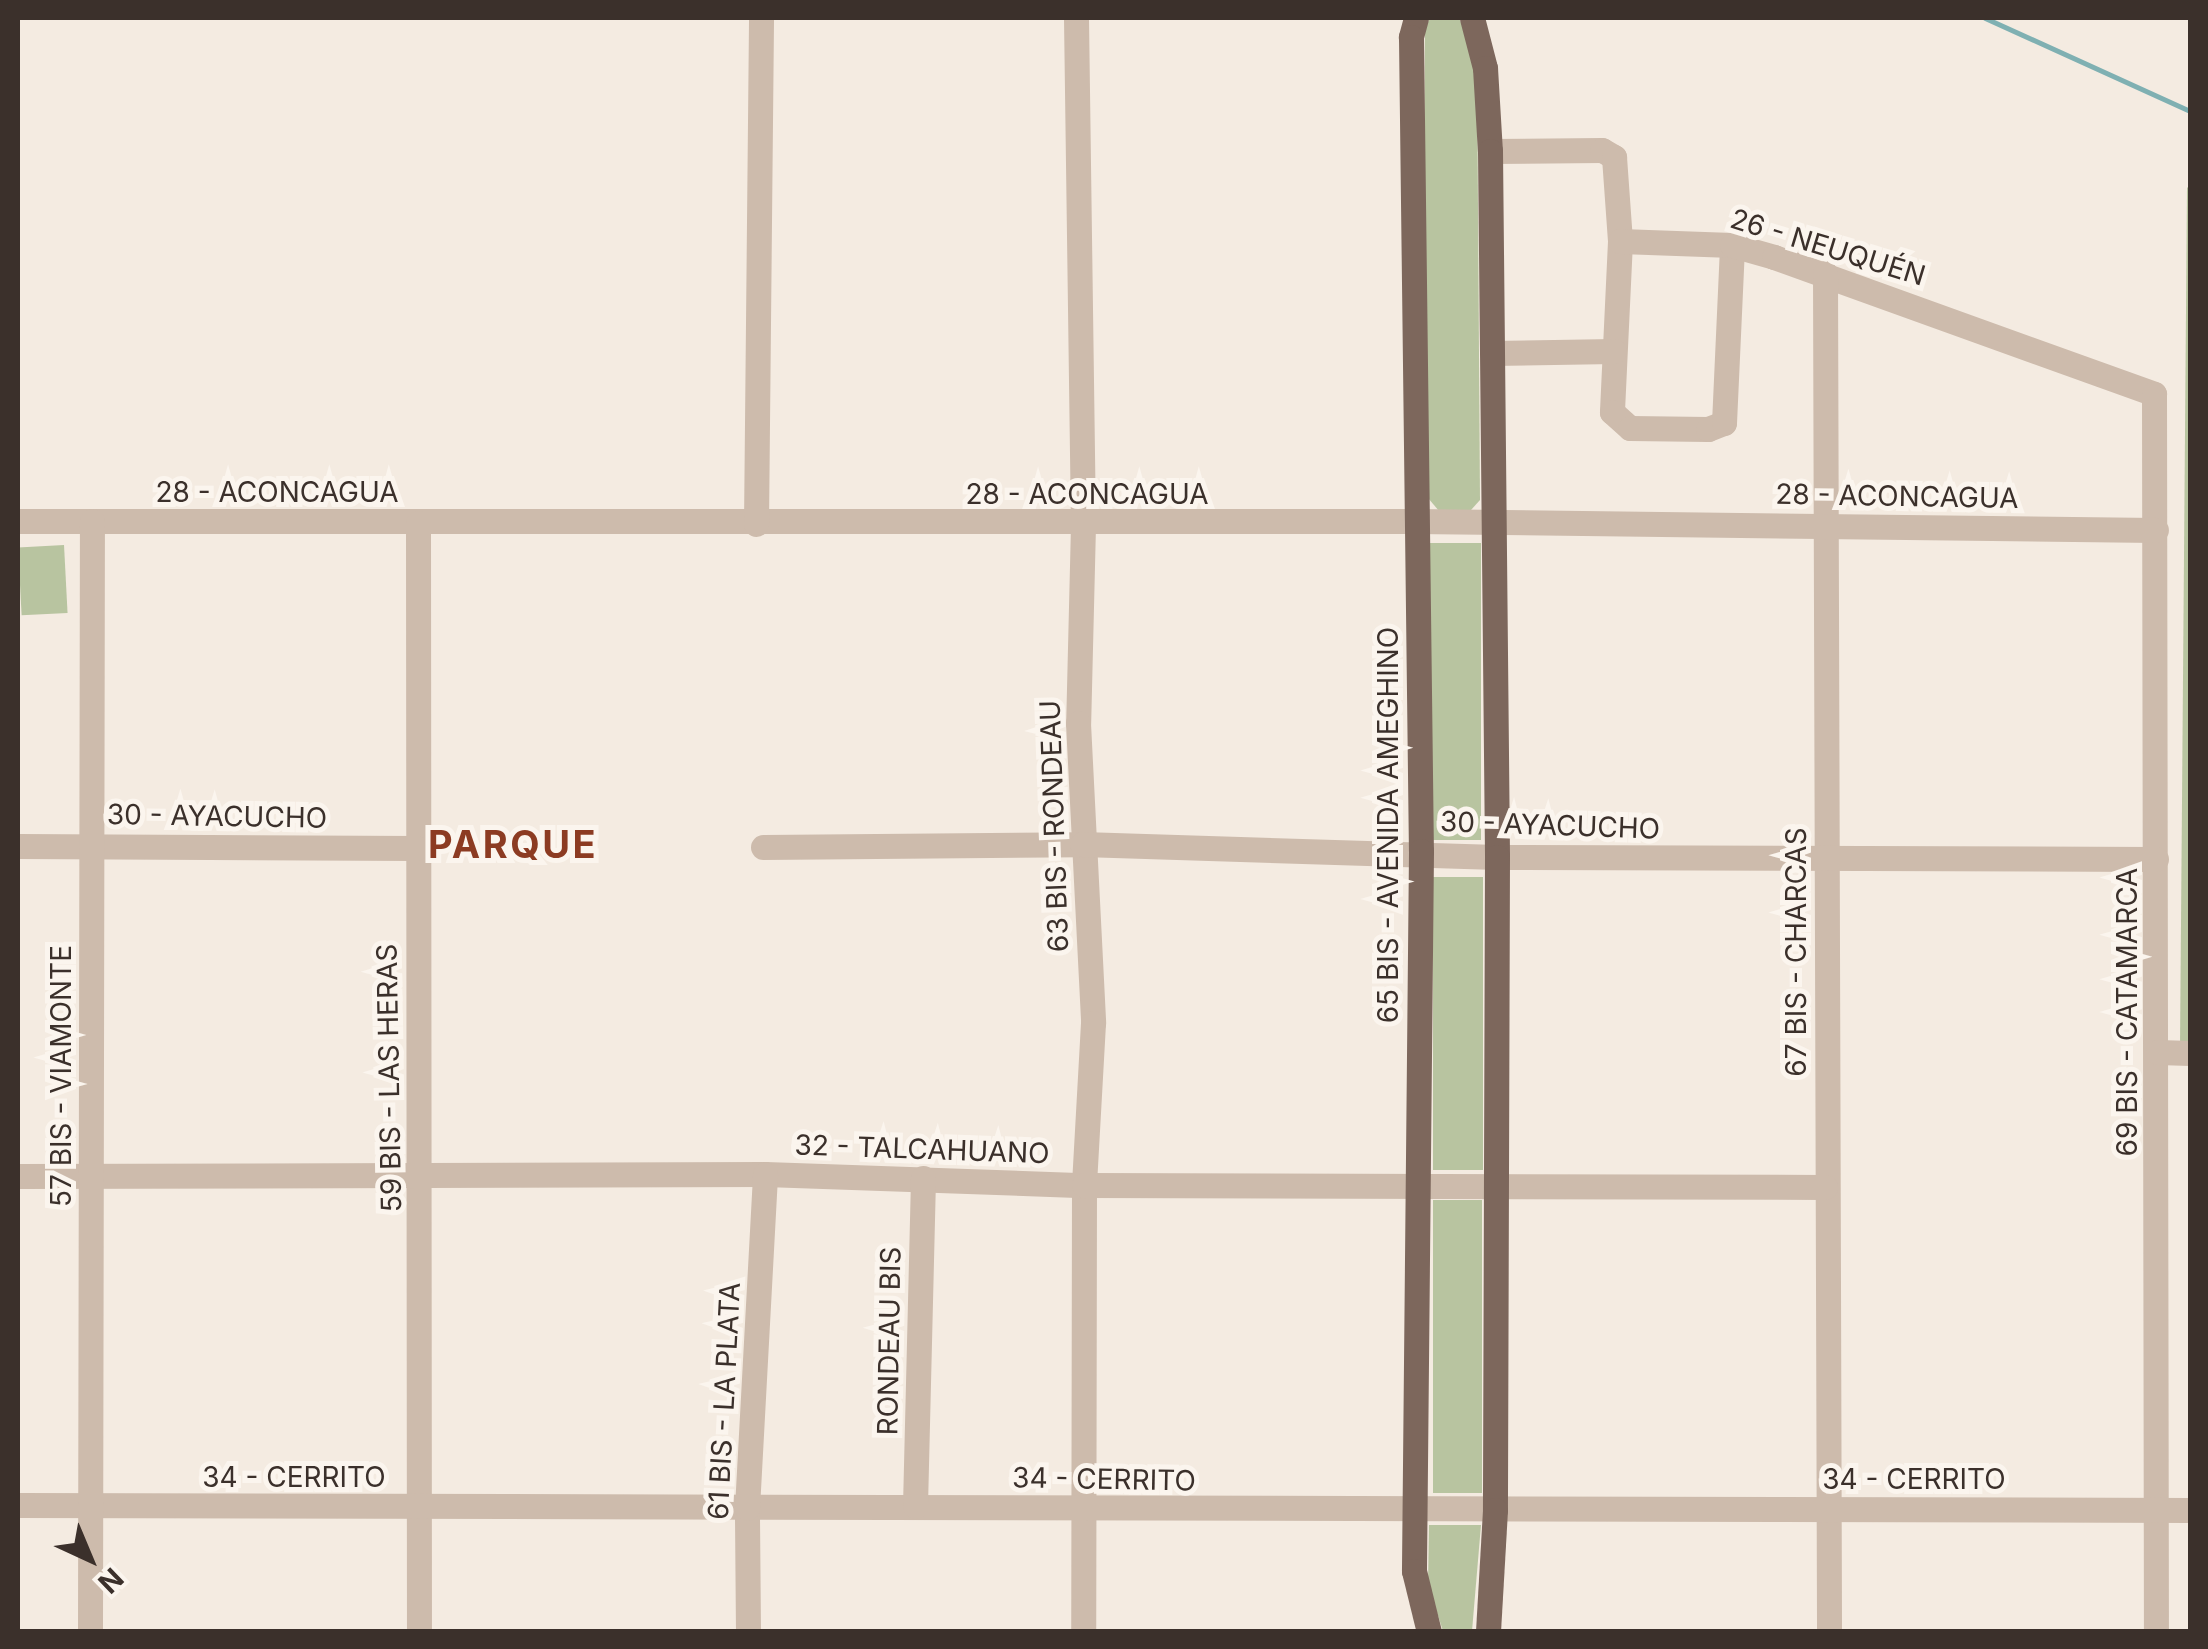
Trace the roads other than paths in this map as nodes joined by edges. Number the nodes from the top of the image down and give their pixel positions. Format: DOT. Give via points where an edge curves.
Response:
graph roads {
  1 [pos="762,18"];
  2 [pos="1076,18"];
  3 [pos="1471,20"];
  4 [pos="1416,21"];
  5 [pos="1490,151"];
  6 [pos="1620,241"];
  7 [pos="1732,244"];
  8 [pos="1825,273"];
  9 [pos="1614,352"];
  10 [pos="1492,353"];
  11 [pos="2154,394"];
  12 [pos="18,521"];
  13 [pos="92,521"];
  14 [pos="1414,521"];
  15 [pos="418,523"];
  16 [pos="756,524"];
  17 [pos="1825,524"];
  18 [pos="1083,525"];
  19 [pos="1493,526"];
  20 [pos="2156,530"];
  21 [pos="93,844"];
  22 [pos="1082,844"];
  23 [pos="18,846"];
  24 [pos="763,847"];
  25 [pos="416,848"];
  26 [pos="1422,851"];
  27 [pos="1498,857"];
  28 [pos="1826,860"];
  29 [pos="2156,860"];
  30 [pos="2158,1052"];
  31 [pos="2190,1053"];
  32 [pos="766,1174"];
  33 [pos="18,1176"];
  34 [pos="90,1176"];
  35 [pos="923,1178"];
  36 [pos="422,1180"];
  37 [pos="1418,1184"];
  38 [pos="1084,1185"];
  39 [pos="1496,1185"];
  40 [pos="1826,1187"];
  41 [pos="18,1505"];
  42 [pos="89,1506"];
  43 [pos="915,1506"];
  44 [pos="420,1508"];
  45 [pos="747,1508"];
  46 [pos="1084,1509"];
  47 [pos="1830,1509"];
  48 [pos="1495,1510"];
  49 [pos="2158,1510"];
  50 [pos="2190,1510"];
  51 [pos="1414,1511"];
  52 [pos="90,1632"];
  53 [pos="420,1632"];
  54 [pos="748,1632"];
  55 [pos="1083,1632"];
  56 [pos="1429,1632"];
  57 [pos="1488,1632"];
  58 [pos="1829,1632"];
  59 [pos="2156,1632"];
  1 -- 16 [label="street"];
  2 -- 18 [label="street, 63 BIS - RONDEAU"];
  3 -- 5 [label="main road" via="1486,68"];
  4 -- 14 [label="main road, 65 BIS - AVENIDA AMEGHINO"];
  5 -- 6 [label="street" via="1602,150 1614,157"];
  5 -- 10 [label="main road"];
  6 -- 7 [label="street, 26 - NEUQUÉN"];
  6 -- 9 [label="street"];
  7 -- 8 [label="street, 26 - NEUQUÉN"];
  7 -- 9 [label="street" via="1724,423 1630,428 1619,421 1612,412"];
  8 -- 11 [label="street, 26 - NEUQUÉN"];
  8 -- 17 [label="street, 67 BIS - CHARCAS"];
  9 -- 10 [label="street"];
  10 -- 19 [label="main road"];
  11 -- 20 [label="street, 69 BIS - CATAMARCA"];
  12 -- 13 [label="street, 28 - ACONCAGUA"];
  13 -- 15 [label="street, 28 - ACONCAGUA"];
  13 -- 21 [label="street, 57 BIS - VIAMONTE"];
  14 -- 18 [label="street, 28 - ACONCAGUA"];
  14 -- 19 [label="street, 28 - ACONCAGUA"];
  14 -- 26 [label="main road, 65 BIS - AVENIDA AMEGHINO"];
  15 -- 16 [label="street, 28 - ACONCAGUA"];
  15 -- 25 [label="street, 59 BIS - LAS HERAS"];
  16 -- 18 [label="street, 28 - ACONCAGUA"];
  17 -- 19 [label="street, 28 - ACONCAGUA"];
  17 -- 20 [label="street, 28 - ACONCAGUA"];
  17 -- 28 [label="street, 67 BIS - CHARCAS"];
  18 -- 22 [label="street, 63 BIS - RONDEAU"];
  19 -- 27 [label="main road"];
  20 -- 29 [label="street, 69 BIS - CATAMARCA"];
  21 -- 23 [label="street, 30 - AYACUCHO"];
  21 -- 25 [label="street, 30 - AYACUCHO"];
  21 -- 34 [label="street, 57 BIS - VIAMONTE"];
  22 -- 24 [label="street, 30 - AYACUCHO"];
  22 -- 26 [label="street, 30 - AYACUCHO"];
  22 -- 38 [label="street, 63 BIS - RONDEAU" via="1093,1023"];
  25 -- 36 [label="street, 59 BIS - LAS HERAS"];
  26 -- 27 [label="street, 30 - AYACUCHO"];
  26 -- 37 [label="main road, 65 BIS - AVENIDA AMEGHINO"];
  27 -- 28 [label="street, 30 - AYACUCHO"];
  27 -- 39 [label="main road"];
  28 -- 29 [label="street, 30 - AYACUCHO"];
  28 -- 40 [label="street, 67 BIS - CHARCAS"];
  29 -- 30 [label="street, 69 BIS - CATAMARCA"];
  30 -- 31 [label="street"];
  30 -- 49 [label="street, 69 BIS - CATAMARCA"];
  32 -- 35 [label="street, 32 - TALCAHUANO"];
  32 -- 36 [label="street, 32 - TALCAHUANO"];
  32 -- 45 [label="street, 61 BIS - LA PLATA"];
  33 -- 34 [label="street, 32 - TALCAHUANO"];
  34 -- 36 [label="street, 32 - TALCAHUANO"];
  34 -- 42 [label="street, 57 BIS - VIAMONTE"];
  35 -- 38 [label="street, 32 - TALCAHUANO"];
  35 -- 43 [label="street, RONDEAU BIS"];
  36 -- 44 [label="street, 59 BIS - LAS HERAS"];
  37 -- 38 [label="street, 32 - TALCAHUANO"];
  37 -- 39 [label="street, 32 - TALCAHUANO"];
  37 -- 51 [label="main road, 65 BIS - AVENIDA AMEGHINO"];
  38 -- 46 [label="street, 63 BIS - RONDEAU"];
  39 -- 40 [label="street, 32 - TALCAHUANO"];
  39 -- 48 [label="main road"];
  40 -- 47 [label="street, 67 BIS - CHARCAS"];
  41 -- 42 [label="street, 34 - CERRITO"];
  42 -- 44 [label="street, 34 - CERRITO"];
  42 -- 52 [label="street, 57 BIS - VIAMONTE"];
  43 -- 45 [label="street, 34 - CERRITO"];
  43 -- 46 [label="street, 34 - CERRITO"];
  44 -- 45 [label="street, 34 - CERRITO"];
  44 -- 53 [label="street, 59 BIS - LAS HERAS"];
  45 -- 54 [label="street, 61 BIS - LA PLATA"];
  46 -- 51 [label="street, 34 - CERRITO"];
  46 -- 55 [label="street, 63 BIS - RONDEAU"];
  47 -- 48 [label="street, 34 - CERRITO"];
  47 -- 49 [label="street, 34 - CERRITO"];
  47 -- 58 [label="street, 67 BIS - CHARCAS"];
  48 -- 51 [label="street, 34 - CERRITO"];
  48 -- 57 [label="main road"];
  49 -- 50 [label="street, 34 - CERRITO"];
  49 -- 59 [label="street, 69 BIS - CATAMARCA"];
  51 -- 56 [label="main road, 65 BIS - AVENIDA AMEGHINO" via="1414,1572"];
}
